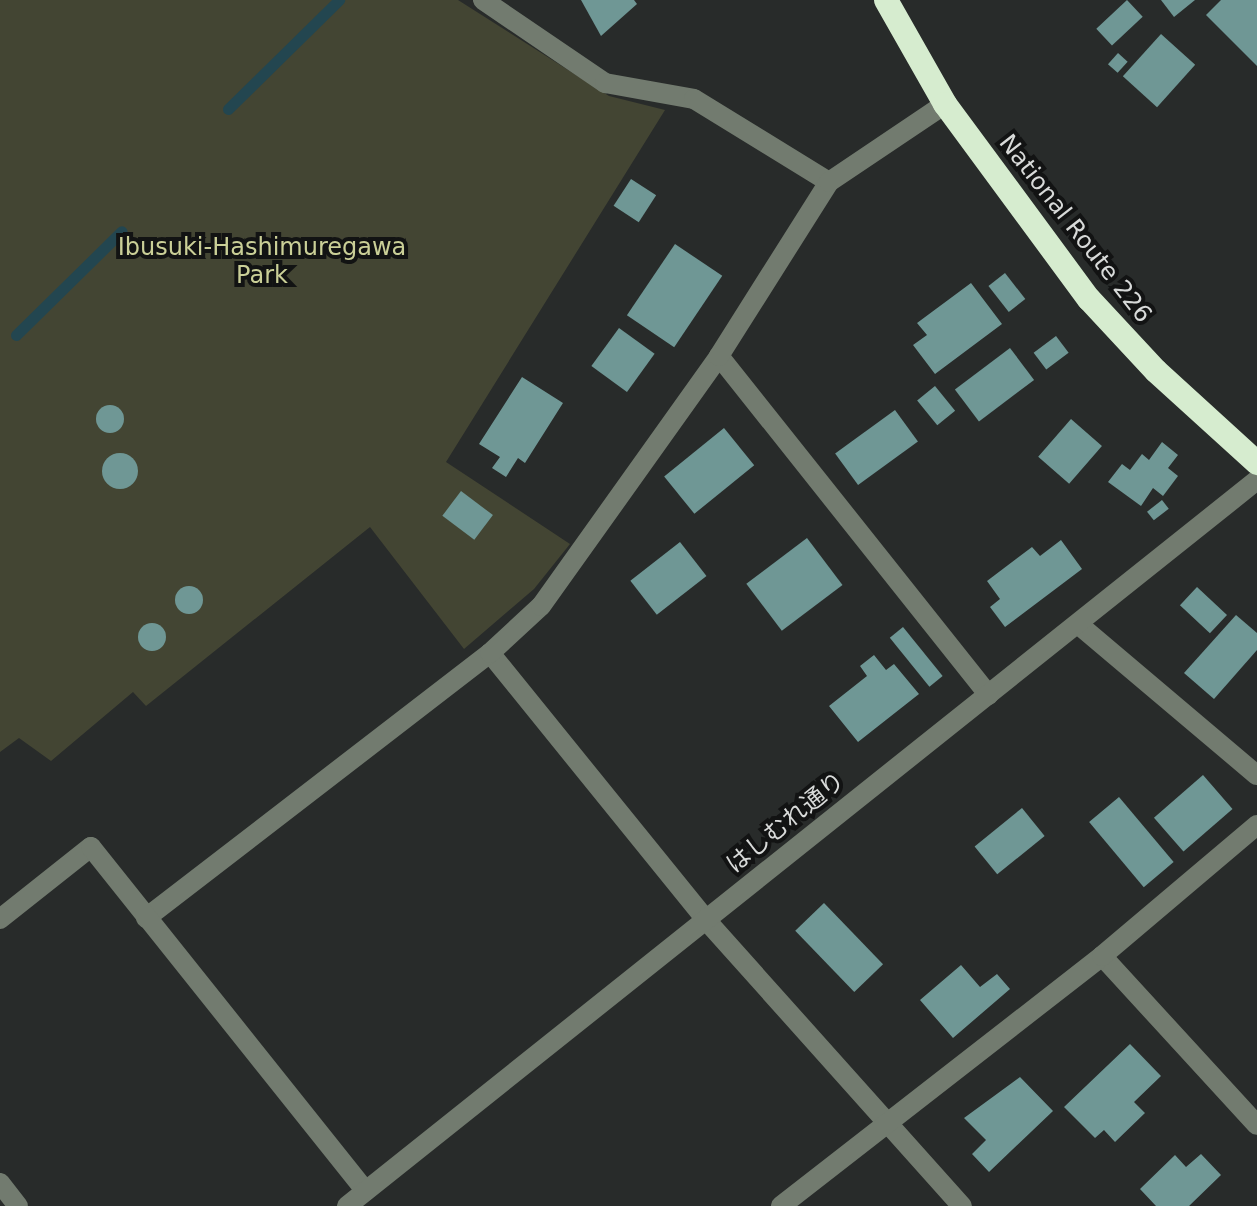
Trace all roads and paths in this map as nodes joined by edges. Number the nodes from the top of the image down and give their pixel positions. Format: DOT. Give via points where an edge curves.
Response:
graph roads {
  1 [pos="483,0"];
  2 [pos="886,0"];
  3 [pos="945,104"];
  4 [pos="829,182"];
  5 [pos="719,356"];
  6 [pos="1257,463"];
  7 [pos="1257,480"];
  8 [pos="1078,624"];
  9 [pos="490,653"];
  10 [pos="989,695"];
  11 [pos="1257,775"];
  12 [pos="1257,825"];
  13 [pos="146,918"];
  14 [pos="0,919"];
  15 [pos="706,920"];
  16 [pos="1102,956"];
  17 [pos="886,1123"];
  18 [pos="1257,1125"];
  19 [pos="0,1183"];
  20 [pos="366,1191"];
  21 [pos="18,1206"];
  22 [pos="347,1206"];
  23 [pos="781,1206"];
  24 [pos="962,1206"];
  1 -- 4 [label="street" via="605,83 694,99"];
  2 -- 3 [label="highway, National Route 226"];
  3 -- 4 [label="street"];
  3 -- 6 [label="highway, National Route 226" via="1089,299 1156,371"];
  4 -- 5 [label="street"];
  5 -- 9 [label="street" via="541,606"];
  5 -- 10 [label="street"];
  7 -- 8 [label="street, はしむれ通り"];
  8 -- 10 [label="street, はしむれ通り"];
  8 -- 11 [label="street"];
  9 -- 13 [label="street"];
  9 -- 15 [label="street"];
  10 -- 15 [label="street, はしむれ通り"];
  12 -- 16 [label="street"];
  13 -- 14 [label="street" via="91,847"];
  13 -- 20 [label="street"];
  15 -- 17 [label="street"];
  15 -- 20 [label="street, はしむれ通り"];
  16 -- 17 [label="street"];
  16 -- 18 [label="street"];
  17 -- 23 [label="street"];
  17 -- 24 [label="street"];
  19 -- 21 [label="street"];
  20 -- 22 [label="street, はしむれ通り"];
}
